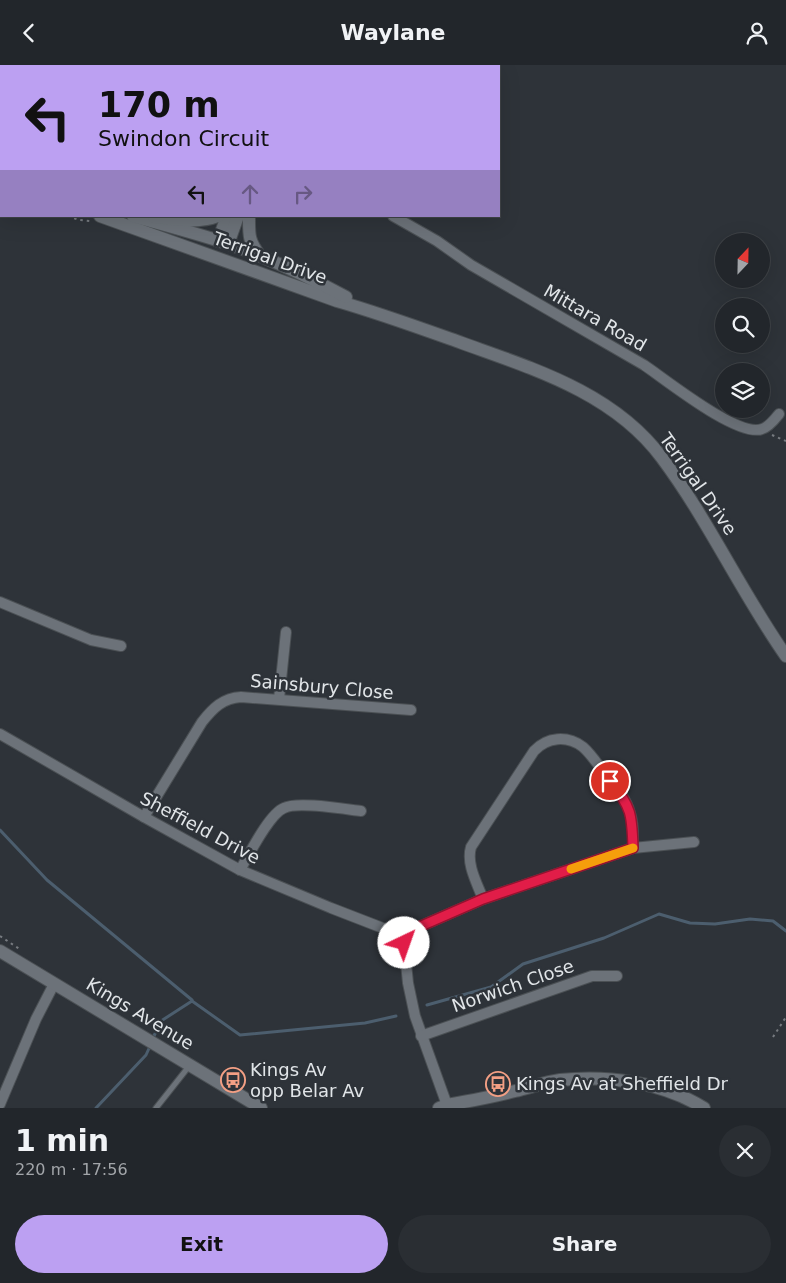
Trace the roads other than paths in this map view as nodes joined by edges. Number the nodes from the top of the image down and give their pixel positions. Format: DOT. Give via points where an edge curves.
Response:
graph roads {
  1 [pos="156,217"];
  2 [pos="213,217"];
  3 [pos="227,217"];
  4 [pos="237,217"];
  5 [pos="249,217"];
  6 [pos="395,217"];
  7 [pos="97,219"];
  8 [pos="131,222"];
  9 [pos="222,243"];
  10 [pos="260,256"];
  11 [pos="298,286"];
  12 [pos="372,311"];
  13 [pos="779,414"];
  14 [pos="0,602"];
  15 [pos="286,632"];
  16 [pos="121,646"];
  17 [pos="786,656"];
  18 [pos="279,699"];
  19 [pos="411,710"];
  20 [pos="0,734"];
  21 [pos="361,811"];
  22 [pos="144,817"];
  23 [pos="694,842"];
  24 [pos="633,848"];
  25 [pos="240,870"];
  26 [pos="483,899"];
  27 [pos="412,930"];
  28 [pos="393,932"];
  29 [pos="404,943"];
  30 [pos="0,951"];
  31 [pos="617,976"];
  32 [pos="54,984"];
  33 [pos="421,1036"];
  34 [pos="190,1065"];
  35 [pos="0,1104"];
  36 [pos="443,1107"];
  37 [pos="156,1108"];
  38 [pos="262,1108"];
  39 [pos="704,1108"];
  1 -- 2 [label="main road" via="184,220"];
  3 -- 9 [label="main road"];
  4 -- 9 [label="main road"];
  5 -- 10 [label="main road" via="252,245"];
  6 -- 13 [label="street, Mittara Road" via="644,365 730,422 749,430 762,430"];
  7 -- 8 [label="main road, Terrigal Drive"];
  8 -- 9 [label="main road, Terrigal Drive"];
  8 -- 11 [label="main road, Terrigal Drive"];
  9 -- 10 [label="main road, Terrigal Drive"];
  9 -- 11 [label="main road" via="229,252"];
  10 -- 12 [label="main road, Terrigal Drive"];
  11 -- 12 [label="main road, Terrigal Drive"];
  12 -- 17 [label="main road, Terrigal Drive" via="533,368 603,403 634,427 661,457 705,522"];
  14 -- 16 [label="street" via="90,640"];
  15 -- 18 [label="street"];
  18 -- 19 [label="street, Sainsbury Close"];
  18 -- 22 [label="street, Sainsbury Close" via="241,697 218,704 202,722"];
  20 -- 22 [label="street, Sheffield Drive"];
  21 -- 25 [label="street" via="297,805 285,807 272,817"];
  22 -- 25 [label="street, Sheffield Drive"];
  23 -- 24 [label="street"];
  24 -- 26 [label="street"];
  24 -- 26 [label="street" via="632,821 622,795 583,747 566,740 547,741 534,751 470,847 470,865"];
  25 -- 28 [label="street, Sheffield Drive"];
  26 -- 27 [label="street"];
  27 -- 28 [label="street" via="402,923"];
  27 -- 29 [label="street" via="413,936"];
  28 -- 29 [label="street" via="396,940"];
  29 -- 33 [label="street" via="410,993"];
  30 -- 32 [label="main road, Kings Avenue"];
  31 -- 33 [label="street, Norwich Close" via="592,976"];
  32 -- 34 [label="main road, Kings Avenue"];
  32 -- 35 [label="street"];
  33 -- 36 [label="street"];
  34 -- 37 [label="lane"];
  34 -- 38 [label="main road, Kings Avenue"];
  36 -- 39 [label="main road" via="558,1080 600,1078 642,1083 691,1100"];
}
